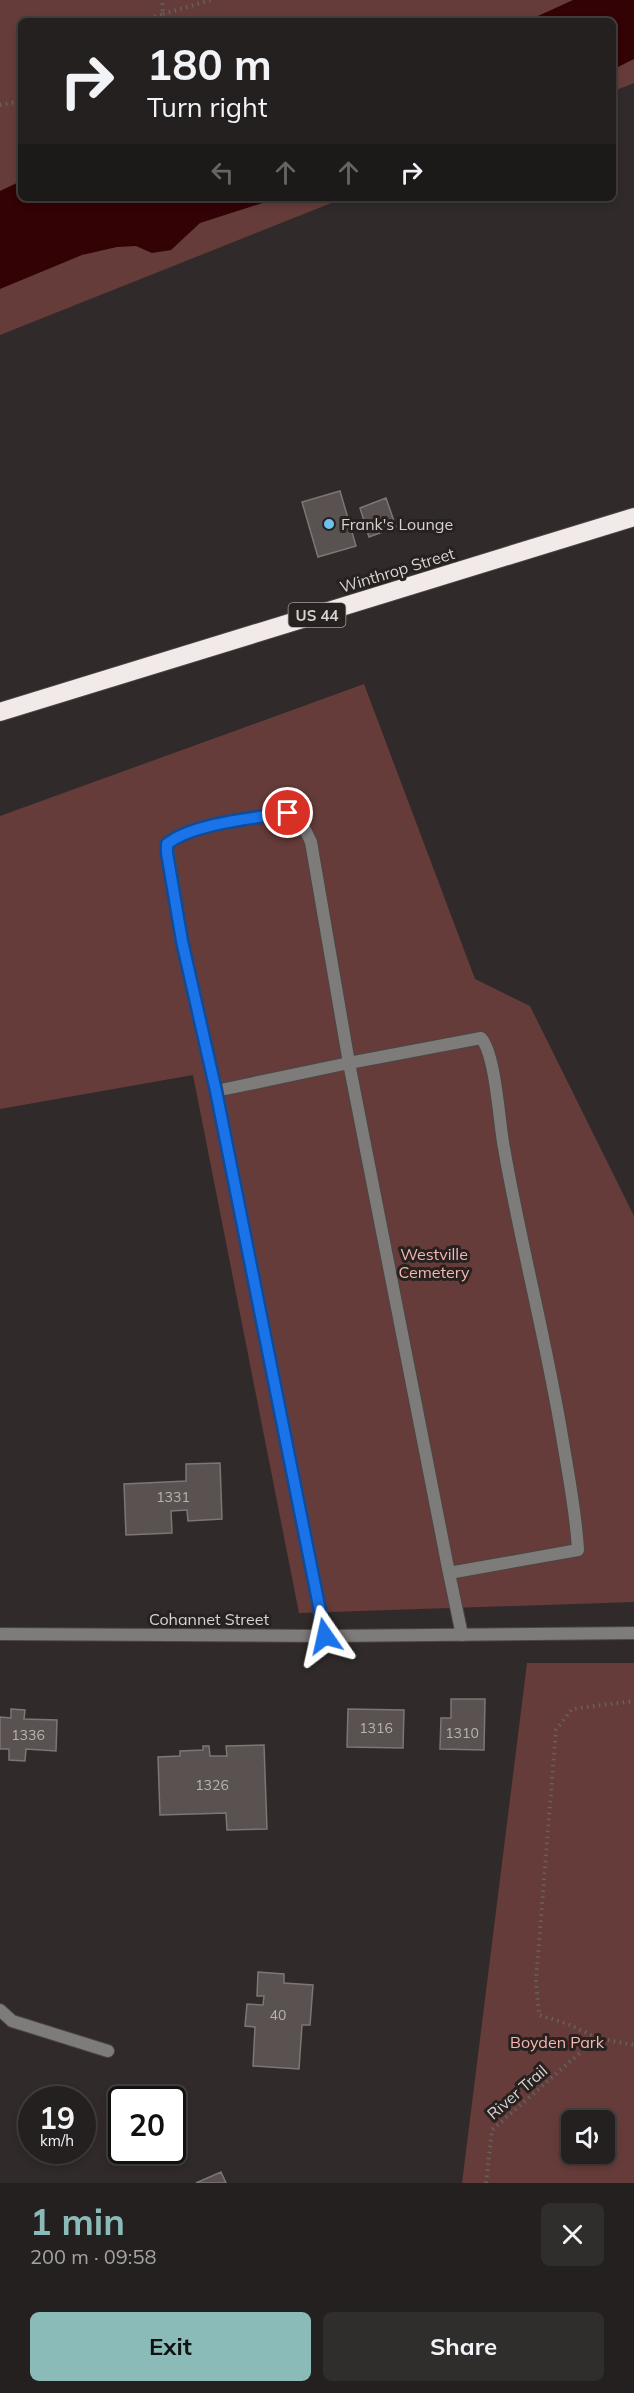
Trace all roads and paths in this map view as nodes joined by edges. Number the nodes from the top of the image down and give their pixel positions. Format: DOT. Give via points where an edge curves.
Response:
graph roads {
  1 [pos="162,0"];
  2 [pos="211,0"];
  3 [pos="163,14"];
  4 [pos="150,18"];
  5 [pos="18,102"];
  6 [pos="0,105"];
  7 [pos="634,517"];
  8 [pos="0,712"];
  9 [pos="349,1063"];
  10 [pos="216,1091"];
  11 [pos="449,1573"];
  12 [pos="634,1633"];
  13 [pos="0,1634"];
  14 [pos="462,1635"];
  15 [pos="325,1636"];
  16 [pos="634,1701"];
  17 [pos="0,2010"];
  18 [pos="597,2038"];
  19 [pos="634,2045"];
  20 [pos="108,2051"];
  21 [pos="486,2183"];
  1 -- 3 [label="path"];
  2 -- 3 [label="path"];
  3 -- 4 [label="path"];
  5 -- 6 [label="path"];
  7 -- 8 [label="highway, Winthrop Street / US 44"];
  9 -- 10 [label="street"];
  9 -- 10 [label="street" via="311,842 300,819 288,813 214,826 175,837 167,844 167,853 182,941"];
  9 -- 11 [label="street"];
  9 -- 11 [label="street" via="481,1038 491,1063 504,1149 555,1391 578,1550"];
  10 -- 15 [label="street"];
  11 -- 14 [label="street"];
  12 -- 14 [label="street, Cohannet Street"];
  13 -- 15 [label="street, Cohannet Street"];
  14 -- 15 [label="street, Cohannet Street"];
  16 -- 18 [label="path" via="572,1709 556,1730 536,1980 539,2014"];
  17 -- 20 [label="street" via="12,2021"];
  18 -- 19 [label="path"];
  18 -- 21 [label="path, River Trail" via="492,2130"];
}
